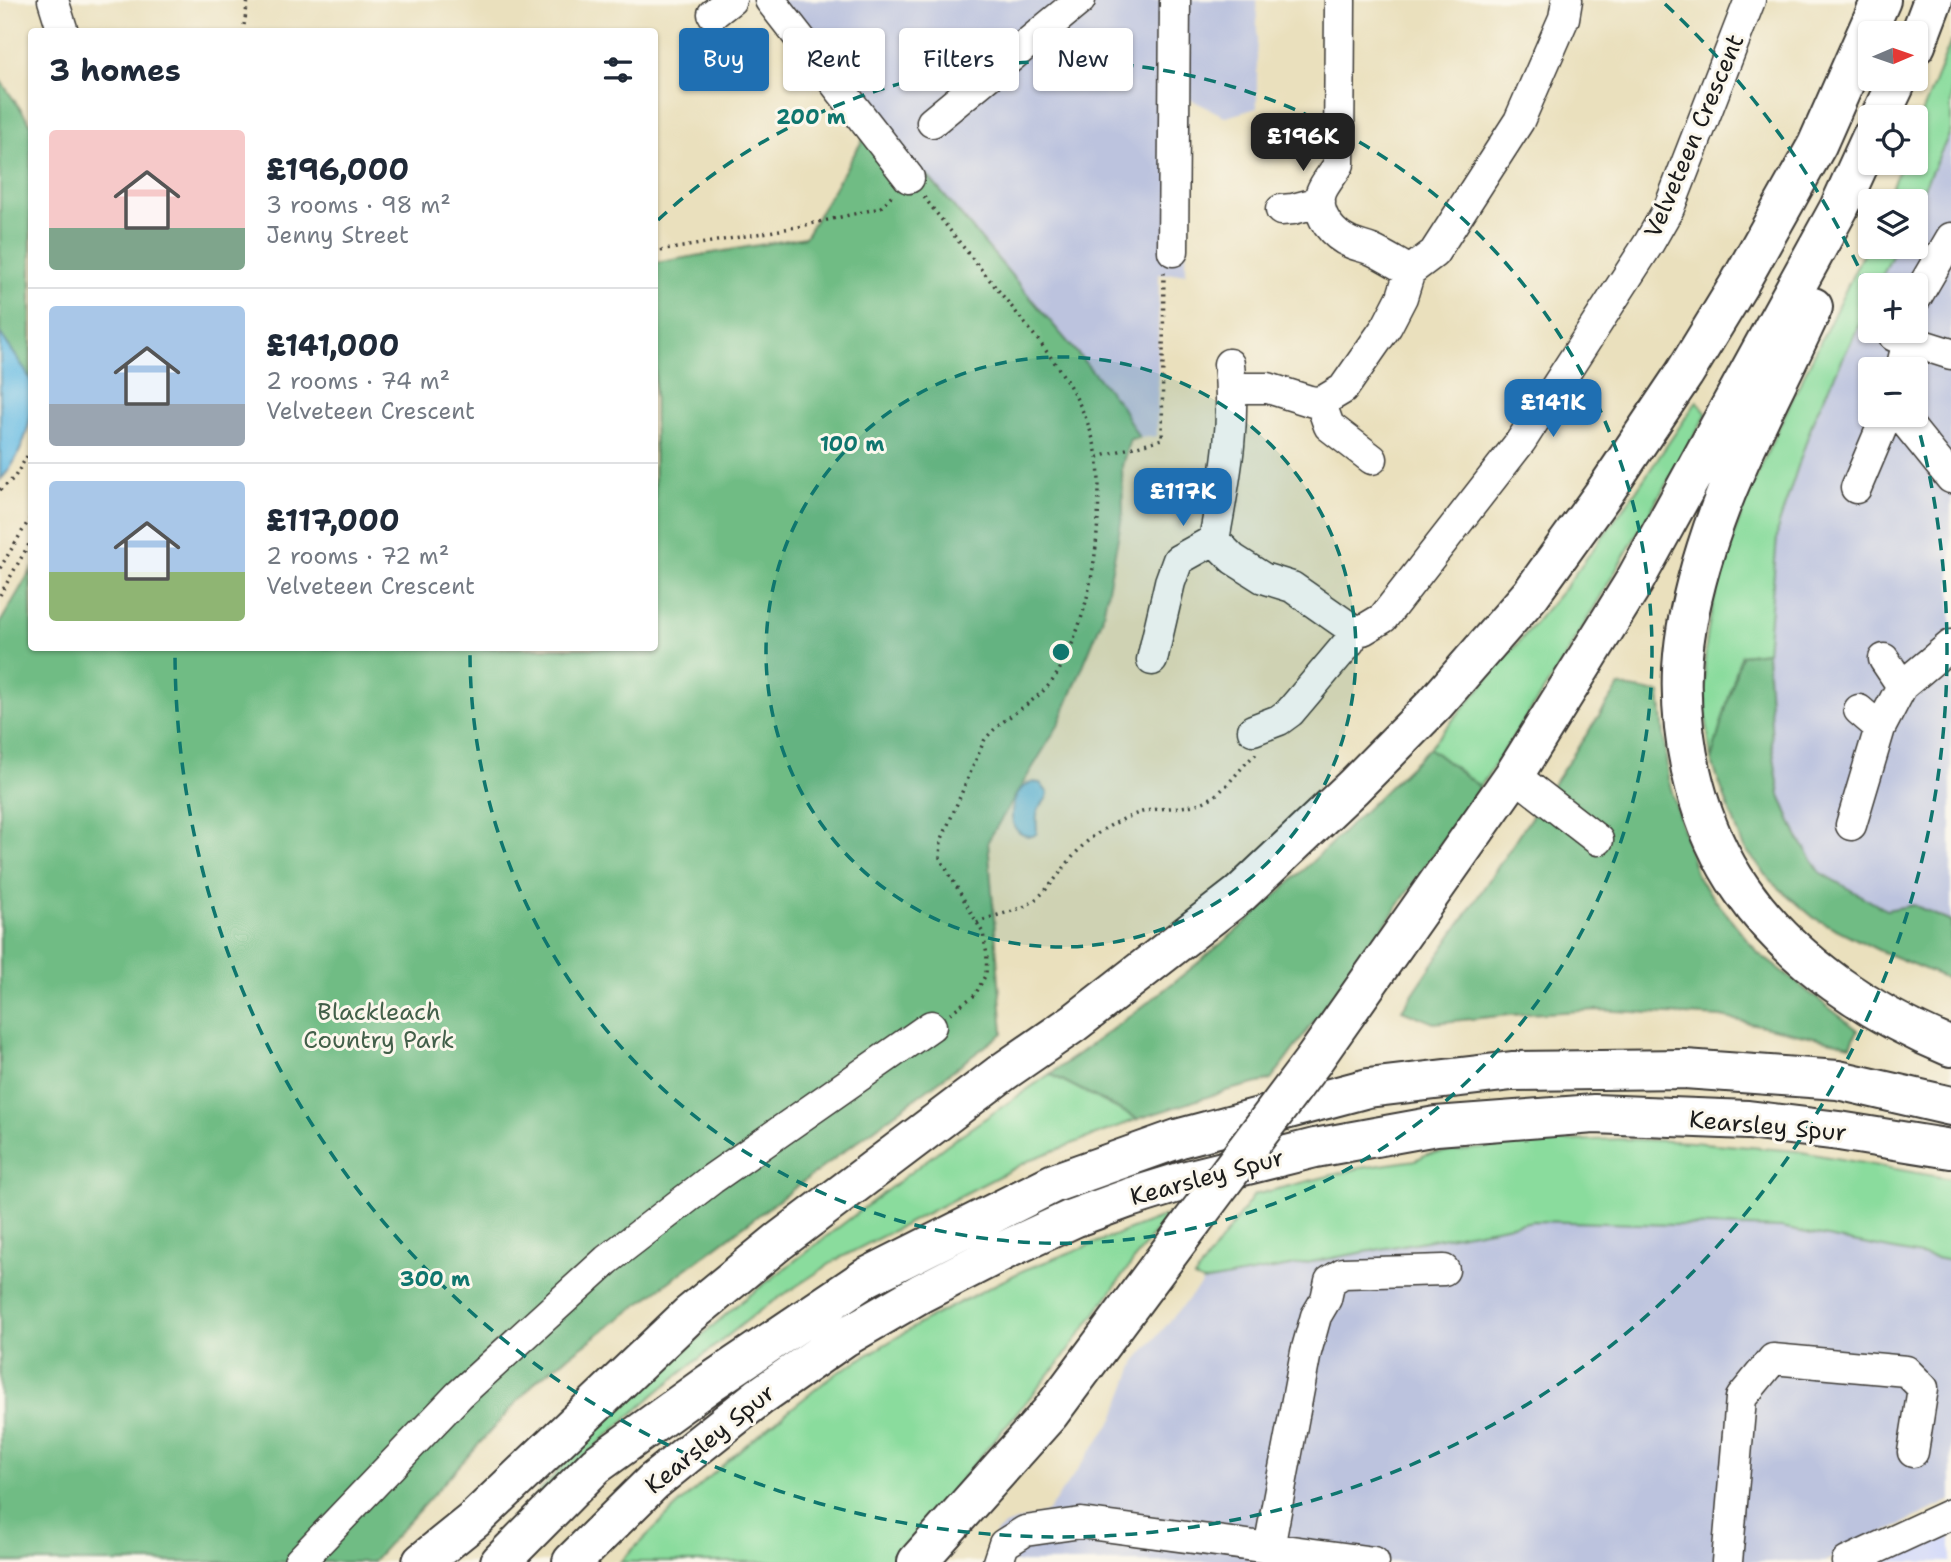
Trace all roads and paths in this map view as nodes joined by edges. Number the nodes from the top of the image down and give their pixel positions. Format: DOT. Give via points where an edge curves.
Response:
graph roads {
  1 [pos="53,0"];
  2 [pos="248,0"];
  3 [pos="770,0"];
  4 [pos="1080,0"];
  5 [pos="1175,0"];
  6 [pos="1340,0"];
  7 [pos="1567,0"];
  8 [pos="1750,0"];
  9 [pos="1881,0"];
  10 [pos="62,28"];
  11 [pos="244,28"];
  12 [pos="932,122"];
  13 [pos="1858,166"];
  14 [pos="1868,175"];
  15 [pos="908,178"];
  16 [pos="1320,202"];
  17 [pos="1281,210"];
  18 [pos="1951,238"];
  19 [pos="658,251"];
  20 [pos="1174,251"];
  21 [pos="1410,271"];
  22 [pos="1928,277"];
  23 [pos="1902,347"];
  24 [pos="1951,356"];
  25 [pos="1951,370"];
  26 [pos="1320,401"];
  27 [pos="1882,427"];
  28 [pos="1910,427"];
  29 [pos="28,455"];
  30 [pos="1097,457"];
  31 [pos="1372,459"];
  32 [pos="1951,478"];
  33 [pos="1856,488"];
  34 [pos="0,490"];
  35 [pos="28,522"];
  36 [pos="1214,540"];
  37 [pos="28,546"];
  38 [pos="0,568"];
  39 [pos="0,595"];
  40 [pos="1352,629"];
  41 [pos="1951,645"];
  42 [pos="1884,659"];
  43 [pos="1152,660"];
  44 [pos="1902,686"];
  45 [pos="1260,739"];
  46 [pos="1514,775"];
  47 [pos="1851,825"];
  48 [pos="1598,840"];
  49 [pos="977,923"];
  50 [pos="931,1026"];
  51 [pos="1951,1047"];
  52 [pos="1951,1106"];
  53 [pos="1951,1149"];
  54 [pos="1444,1270"];
  55 [pos="676,1409"];
  56 [pos="1913,1452"];
  57 [pos="1951,1514"];
  58 [pos="474,1520"];
  59 [pos="1269,1548"];
  60 [pos="299,1562"];
  61 [pos="422,1562"];
  62 [pos="440,1562"];
  63 [pos="500,1562"];
  64 [pos="528,1562"];
  65 [pos="572,1562"];
  66 [pos="917,1562"];
  67 [pos="998,1562"];
  68 [pos="1374,1562"];
  69 [pos="1727,1562"];
  70 [pos="1847,1562"];
  1 -- 10 [label="street"];
  2 -- 11 [label="path"];
  3 -- 15 [label="street"];
  4 -- 12 [label="street"];
  5 -- 20 [label="street"];
  6 -- 16 [label="street" via="1339,164"];
  7 -- 21 [label="street" via="1564,18 1519,121 1434,253"];
  8 -- 40 [label="street, Velveteen Crescent" via="1669,208 1649,243 1514,451 1383,618 1363,630"];
  9 -- 58 [label="highway" via="1817,145 1684,374 1531,594 1435,704 1240,894 778,1242 689,1315"];
  13 -- 46 [label="highway" via="1634,582"];
  14 -- 51 [label="highway" via="1706,548 1690,609 1682,669 1685,728 1697,793 1716,847 1772,927 1860,1001"];
  15 -- 19 [label="path" via="880,208"];
  15 -- 30 [label="path" via="1062,372 1083,408"];
  16 -- 17 [label="street"];
  16 -- 21 [label="street" via="1323,217 1335,234"];
  18 -- 22 [label="street"];
  20 -- 30 [label="path" via="1163,273 1162,439"];
  21 -- 26 [label="street" via="1387,326 1343,388"];
  23 -- 24 [label="street"];
  24 -- 25 [label="street"];
  26 -- 31 [label="street" via="1329,426"];
  26 -- 36 [label="street" via="1231,376 1228,464"];
  27 -- 33 [label="street"];
  28 -- 32 [label="street"];
  29 -- 34 [label="path" via="14,478"];
  30 -- 49 [label="path" via="1098,522 1092,581 1068,656 1053,680 984,741 941,841 940,858"];
  35 -- 38 [label="path"];
  36 -- 40 [label="street" via="1233,559 1263,578 1292,587"];
  36 -- 43 [label="street" via="1178,560"];
  37 -- 39 [label="path"];
  40 -- 45 [label="street" via="1350,641 1290,712"];
  41 -- 44 [label="street"];
  42 -- 44 [label="street"];
  44 -- 47 [label="street" via="1870,719"];
  45 -- 49 [label="path" via="1220,792 1201,803 1142,813 1102,830 1073,854 1034,901"];
  46 -- 48 [label="street"];
  46 -- 66 [label="highway, bridge" via="1313,1061 1050,1413"];
  49 -- 50 [label="path" via="987,955 986,974 975,995"];
  50 -- 60 [label="street" via="712,1179 607,1260 459,1395"];
  52 -- 55 [label="highway, Kearsley Spur" via="1839,1080 1685,1069 1512,1071 1367,1088 1180,1138 1054,1183 867,1277"];
  53 -- 65 [label="highway, Kearsley Spur" via="1748,1121 1594,1114 1436,1126 1315,1148 1187,1180 1074,1218 1015,1245 845,1337 759,1397 653,1482"];
  54 -- 59 [label="street" via="1343,1273 1330,1281 1306,1352"];
  55 -- 63 [label="highway" via="596,1465"];
  55 -- 64 [label="highway"];
  56 -- 69 [label="street" via="1923,1388 1906,1371 1773,1359 1741,1398"];
  57 -- 70 [label="street"];
  58 -- 61 [label="highway"];
  58 -- 62 [label="highway"];
  59 -- 67 [label="street" via="1081,1523 1024,1531 1004,1544"];
  59 -- 68 [label="street"];
}
